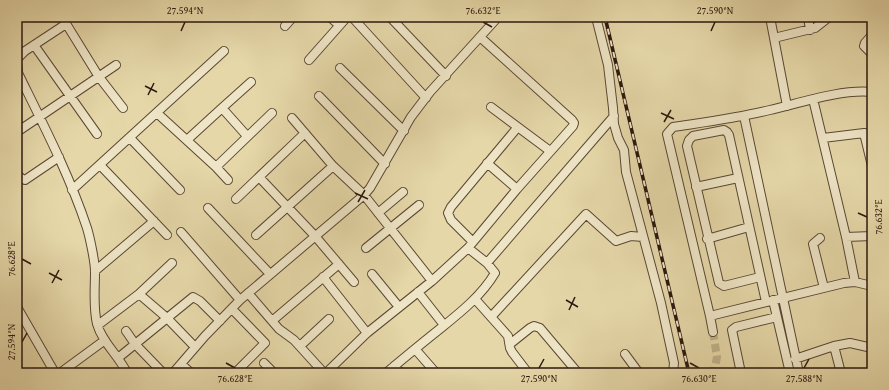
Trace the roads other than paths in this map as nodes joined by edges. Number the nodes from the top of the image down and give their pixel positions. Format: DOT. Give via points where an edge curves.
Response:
graph roads {
  1 [pos="294,17"];
  2 [pos="330,17"];
  3 [pos="347,17"];
  4 [pos="352,17"];
  5 [pos="390,17"];
  6 [pos="596,17"];
  7 [pos="770,17"];
  8 [pos="808,17"];
  9 [pos="829,17"];
  10 [pos="493,19"];
  11 [pos="64,20"];
  12 [pos="339,25"];
  13 [pos="285,26"];
  14 [pos="810,30"];
  15 [pos="872,36"];
  16 [pos="480,37"];
  17 [pos="774,38"];
  18 [pos="34,45"];
  19 [pos="224,51"];
  20 [pos="872,54"];
  21 [pos="17,60"];
  22 [pos="309,60"];
  23 [pos="116,65"];
  24 [pos="340,68"];
  25 [pos="446,76"];
  26 [pos="99,77"];
  27 [pos="251,82"];
  28 [pos="20,84"];
  29 [pos="872,92"];
  30 [pos="319,96"];
  31 [pos="70,97"];
  32 [pos="426,98"];
  33 [pos="813,99"];
  34 [pos="787,106"];
  35 [pos="491,107"];
  36 [pos="123,108"];
  37 [pos="222,108"];
  38 [pos="157,112"];
  39 [pos="272,113"];
  40 [pos="614,116"];
  41 [pos="744,116"];
  42 [pos="40,117"];
  43 [pos="292,118"];
  44 [pos="518,128"];
  45 [pos="404,131"];
  46 [pos="17,132"];
  47 [pos="305,133"];
  48 [pos="97,134"];
  49 [pos="868,134"];
  50 [pos="247,136"];
  51 [pos="130,138"];
  52 [pos="823,138"];
  53 [pos="186,140"];
  54 [pos="550,151"];
  55 [pos="59,157"];
  56 [pos="487,163"];
  57 [pos="385,164"];
  58 [pos="100,165"];
  59 [pos="333,166"];
  60 [pos="872,166"];
  61 [pos="216,167"];
  62 [pos="17,174"];
  63 [pos="259,177"];
  64 [pos="738,178"];
  65 [pos="228,180"];
  66 [pos="696,187"];
  67 [pos="518,189"];
  68 [pos="72,190"];
  69 [pos="180,190"];
  70 [pos="403,192"];
  71 [pos="364,195"];
  72 [pos="236,199"];
  73 [pos="419,205"];
  74 [pos="287,207"];
  75 [pos="208,208"];
  76 [pos="378,213"];
  77 [pos="154,221"];
  78 [pos="749,227"];
  79 [pos="389,228"];
  80 [pos="181,232"];
  81 [pos="256,235"];
  82 [pos="167,236"];
  83 [pos="315,236"];
  84 [pos="872,236"];
  85 [pos="644,237"];
  86 [pos="846,237"];
  87 [pos="820,238"];
  88 [pos="708,239"];
  89 [pos="471,245"];
  90 [pos="366,248"];
  91 [pos="487,263"];
  92 [pos="172,264"];
  93 [pos="339,264"];
  94 [pos="95,271"];
  95 [pos="270,274"];
  96 [pos="372,274"];
  97 [pos="323,277"];
  98 [pos="760,277"];
  99 [pos="432,281"];
  100 [pos="354,282"];
  101 [pos="855,282"];
  102 [pos="872,286"];
  103 [pos="824,288"];
  104 [pos="418,292"];
  105 [pos="248,293"];
  106 [pos="140,294"];
  107 [pos="783,298"];
  108 [pos="475,299"];
  109 [pos="240,300"];
  110 [pos="769,301"];
  111 [pos="17,307"];
  112 [pos="399,307"];
  113 [pos="232,309"];
  114 [pos="710,316"];
  115 [pos="491,317"];
  116 [pos="777,317"];
  117 [pos="167,318"];
  118 [pos="329,319"];
  119 [pos="220,321"];
  120 [pos="272,321"];
  121 [pos="444,325"];
  122 [pos="98,326"];
  123 [pos="126,331"];
  124 [pos="713,332"];
  125 [pos="367,333"];
  126 [pos="105,340"];
  127 [pos="135,344"];
  128 [pos="510,344"];
  129 [pos="300,346"];
  130 [pos="834,346"];
  131 [pos="195,347"];
  132 [pos="872,348"];
  133 [pos="415,349"];
  134 [pos="625,354"];
  135 [pos="118,358"];
  136 [pos="795,359"];
  137 [pos="264,363"];
  138 [pos="181,364"];
  139 [pos="394,366"];
  140 [pos="55,373"];
  141 [pos="60,373"];
  142 [pos="127,373"];
  143 [pos="163,373"];
  144 [pos="173,373"];
  145 [pos="191,373"];
  146 [pos="235,373"];
  147 [pos="274,373"];
  148 [pos="325,373"];
  149 [pos="386,373"];
  150 [pos="401,373"];
  151 [pos="436,373"];
  152 [pos="528,373"];
  153 [pos="578,373"];
  154 [pos="639,373"];
  155 [pos="673,373"];
  156 [pos="741,373"];
  157 [pos="790,373"];
  158 [pos="799,373"];
  159 [pos="841,373"];
  1 -- 13 [label="street"];
  2 -- 12 [label="street"];
  3 -- 12 [label="street"];
  4 -- 32 [label="street"];
  5 -- 25 [label="street"];
  6 -- 40 [label="street" via="608,65"];
  7 -- 17 [label="street"];
  8 -- 14 [label="street"];
  9 -- 14 [label="street"];
  10 -- 16 [label="street"];
  11 -- 18 [label="street"];
  11 -- 26 [label="street"];
  12 -- 22 [label="street"];
  14 -- 17 [label="street"];
  15 -- 20 [label="street" via="864,46"];
  16 -- 25 [label="street"];
  16 -- 54 [label="street" via="574,123"];
  17 -- 34 [label="street"];
  18 -- 21 [label="street"];
  18 -- 31 [label="street"];
  19 -- 38 [label="street"];
  21 -- 28 [label="street"];
  23 -- 26 [label="street"];
  24 -- 45 [label="street"];
  25 -- 32 [label="street"];
  26 -- 31 [label="street"];
  26 -- 36 [label="street"];
  27 -- 37 [label="street"];
  28 -- 42 [label="street"];
  29 -- 33 [label="street"];
  30 -- 57 [label="street"];
  31 -- 42 [label="street"];
  31 -- 48 [label="street"];
  32 -- 45 [label="street"];
  33 -- 34 [label="street"];
  33 -- 52 [label="street"];
  34 -- 41 [label="street"];
  35 -- 44 [label="street"];
  37 -- 50 [label="street"];
  37 -- 53 [label="street"];
  38 -- 51 [label="street"];
  38 -- 53 [label="street"];
  39 -- 50 [label="street"];
  40 -- 85 [label="street"];
  40 -- 91 [label="street"];
  41 -- 107 [label="street"];
  41 -- 114 [label="street" via="673,127 667,134"];
  42 -- 46 [label="street"];
  42 -- 55 [label="street"];
  43 -- 47 [label="street"];
  44 -- 54 [label="street"];
  44 -- 56 [label="street"];
  45 -- 57 [label="street"];
  47 -- 59 [label="street"];
  47 -- 63 [label="street"];
  49 -- 52 [label="street"];
  49 -- 60 [label="street"];
  50 -- 61 [label="street"];
  51 -- 58 [label="street"];
  51 -- 69 [label="street"];
  52 -- 86 [label="street"];
  53 -- 61 [label="street"];
  54 -- 67 [label="street"];
  55 -- 62 [label="street" via="26,180"];
  55 -- 68 [label="street"];
  56 -- 67 [label="street"];
  56 -- 89 [label="street" via="448,212 451,220"];
  57 -- 71 [label="street"];
  58 -- 68 [label="street"];
  58 -- 77 [label="street"];
  59 -- 71 [label="street"];
  59 -- 74 [label="street"];
  61 -- 65 [label="street"];
  63 -- 72 [label="street"];
  63 -- 74 [label="street"];
  64 -- 66 [label="street"];
  64 -- 66 [label="street" via="727,132 724,130 693,136 688,140 687,146"];
  64 -- 78 [label="street"];
  66 -- 88 [label="street"];
  67 -- 89 [label="street"];
  68 -- 94 [label="street" via="87,229"];
  70 -- 76 [label="street"];
  71 -- 76 [label="street"];
  71 -- 83 [label="street"];
  73 -- 79 [label="street"];
  74 -- 81 [label="street"];
  74 -- 83 [label="street"];
  75 -- 95 [label="street"];
  76 -- 79 [label="street"];
  77 -- 82 [label="street"];
  77 -- 94 [label="street"];
  78 -- 88 [label="street"];
  78 -- 98 [label="street"];
  79 -- 90 [label="street"];
  79 -- 99 [label="street"];
  80 -- 109 [label="street"];
  83 -- 93 [label="street"];
  83 -- 95 [label="street"];
  84 -- 86 [label="street"];
  85 -- 115 [label="street" via="631,236 616,241 586,214"];
  85 -- 155 [label="street" via="674,363"];
  86 -- 101 [label="street"];
  87 -- 103 [label="street" via="813,244"];
  88 -- 98 [label="street" via="719,283 724,286"];
  89 -- 91 [label="street"];
  89 -- 99 [label="street"];
  91 -- 108 [label="street" via="495,273"];
  92 -- 106 [label="street"];
  93 -- 97 [label="street"];
  93 -- 100 [label="street"];
  94 -- 122 [label="street" via="95,313"];
  95 -- 105 [label="street"];
  96 -- 112 [label="street"];
  97 -- 120 [label="street"];
  97 -- 125 [label="street"];
  98 -- 110 [label="street"];
  99 -- 104 [label="street"];
  101 -- 102 [label="street"];
  101 -- 103 [label="street"];
  103 -- 107 [label="street"];
  104 -- 112 [label="street"];
  104 -- 121 [label="street"];
  105 -- 109 [label="street"];
  105 -- 120 [label="street"];
  106 -- 117 [label="street"];
  106 -- 122 [label="street"];
  107 -- 110 [label="street"];
  107 -- 136 [label="street"];
  108 -- 115 [label="street"];
  108 -- 121 [label="street"];
  109 -- 113 [label="street"];
  110 -- 114 [label="street"];
  110 -- 116 [label="street"];
  111 -- 140 [label="street"];
  112 -- 125 [label="street"];
  113 -- 119 [label="street"];
  113 -- 146 [label="street" via="265,344"];
  114 -- 124 [label="street"];
  115 -- 128 [label="street" via="508,336"];
  116 -- 156 [label="street" via="732,330"];
  116 -- 157 [label="street"];
  117 -- 119 [label="street" via="193,297"];
  117 -- 127 [label="street"];
  117 -- 131 [label="street"];
  118 -- 129 [label="street"];
  119 -- 131 [label="street"];
  120 -- 129 [label="street"];
  121 -- 133 [label="street"];
  122 -- 126 [label="street"];
  123 -- 127 [label="street"];
  125 -- 148 [label="street"];
  126 -- 135 [label="street"];
  126 -- 141 [label="street"];
  127 -- 135 [label="street"];
  127 -- 143 [label="street"];
  128 -- 152 [label="street" via="512,352"];
  128 -- 153 [label="street" via="530,328 540,328"];
  129 -- 148 [label="street"];
  130 -- 132 [label="street" via="850,343"];
  130 -- 136 [label="street"];
  130 -- 159 [label="street"];
  131 -- 138 [label="street"];
  133 -- 139 [label="street"];
  133 -- 151 [label="street"];
  134 -- 154 [label="street"];
  135 -- 142 [label="street"];
  136 -- 158 [label="street"];
  137 -- 147 [label="street"];
  138 -- 144 [label="street"];
  138 -- 145 [label="street"];
  139 -- 149 [label="street"];
  139 -- 150 [label="street"];
}
